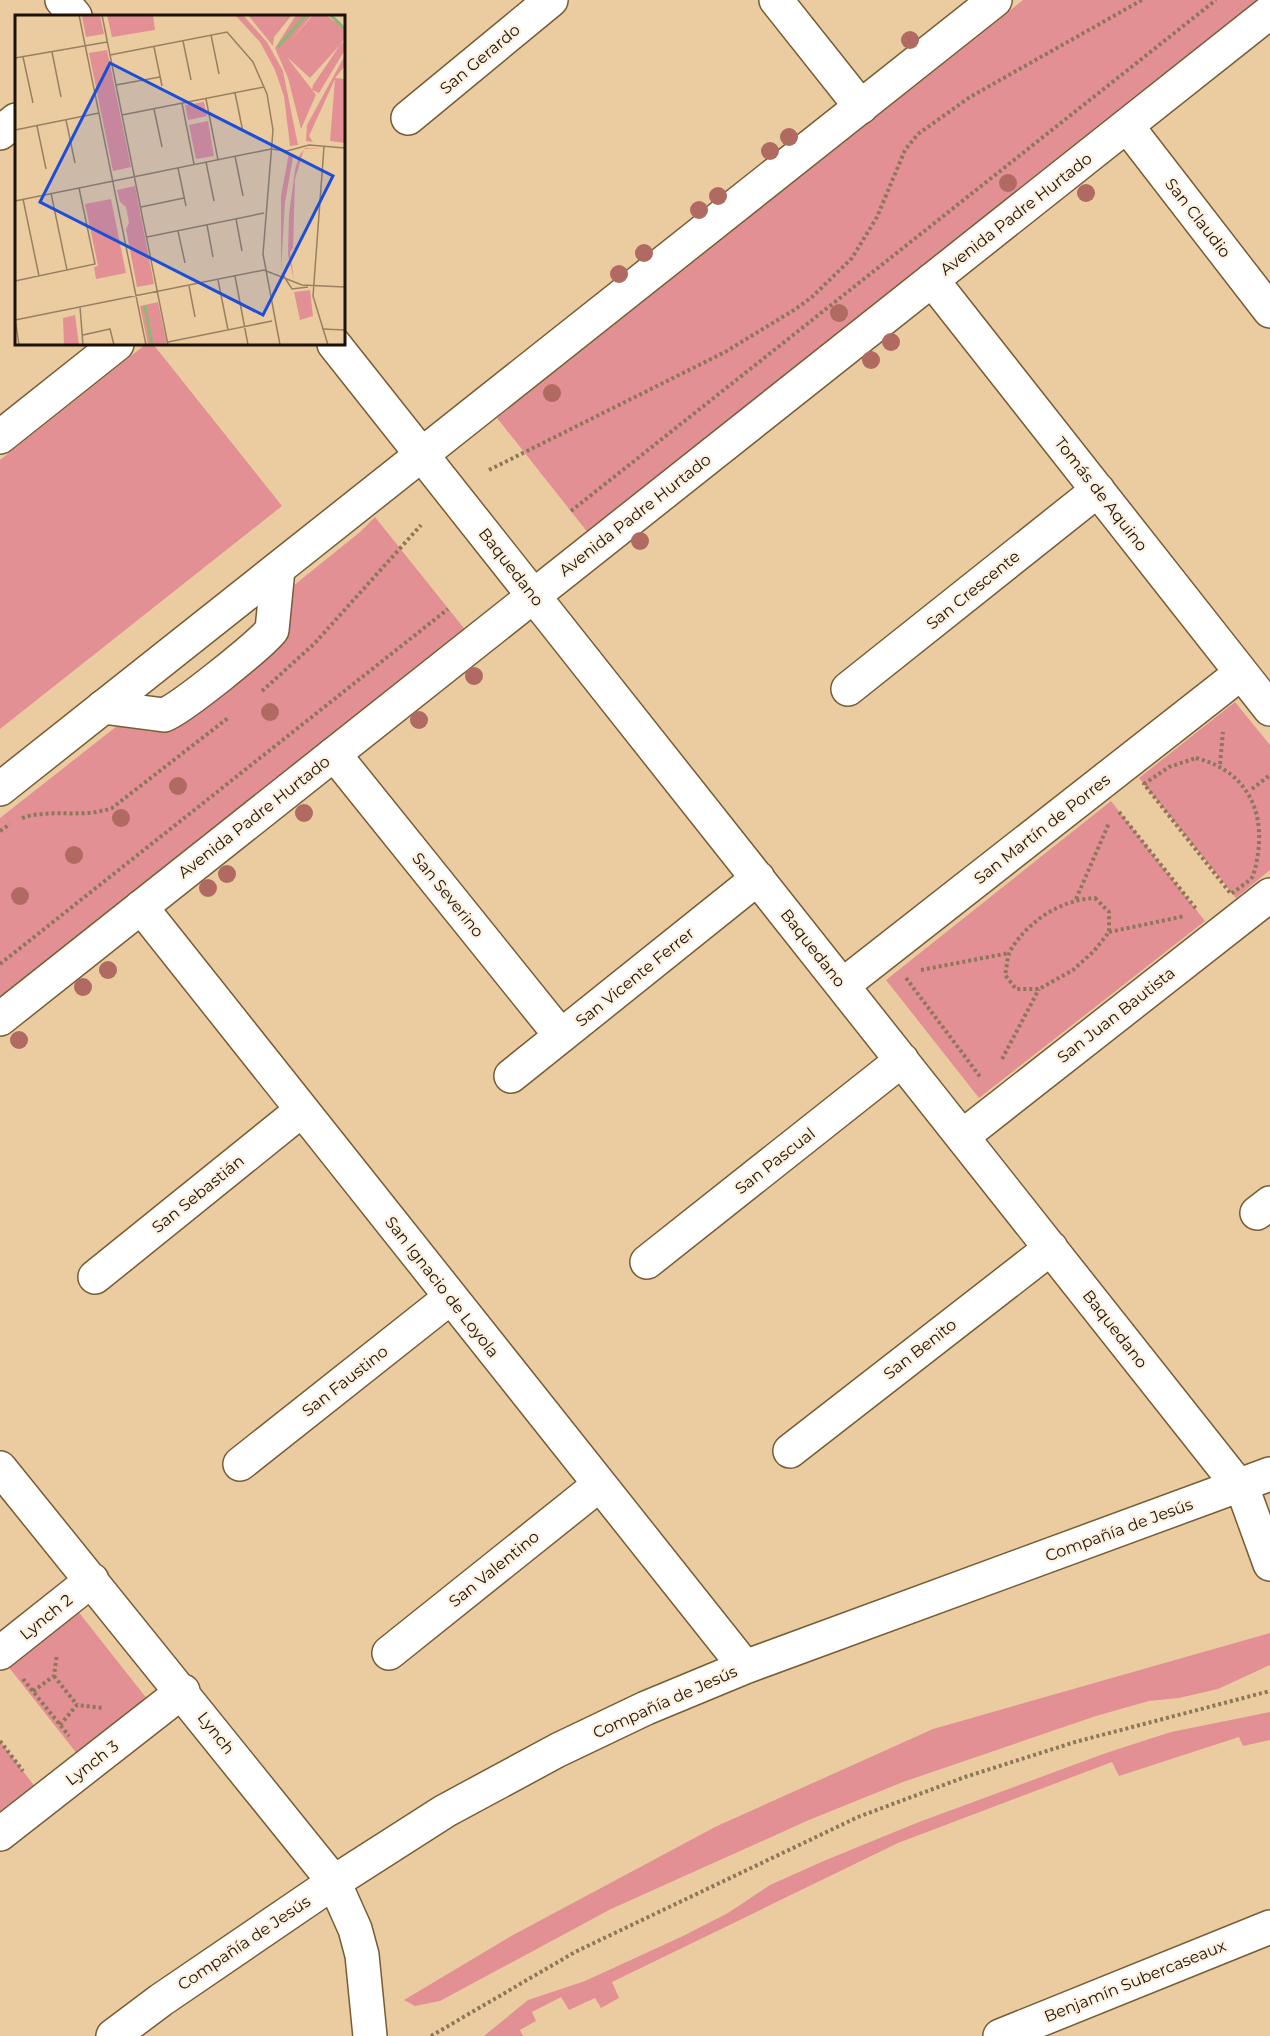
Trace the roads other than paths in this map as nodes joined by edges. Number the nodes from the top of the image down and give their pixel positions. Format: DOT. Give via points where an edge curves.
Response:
graph roads {
  1 [pos="62,0"];
  2 [pos="551,0"];
  3 [pos="776,0"];
  4 [pos="995,0"];
  5 [pos="1270,12"];
  6 [pos="74,15"];
  7 [pos="861,107"];
  8 [pos="408,118"];
  9 [pos="15,121"];
  10 [pos="1127,126"];
  11 [pos="0,133"];
  12 [pos="932,280"];
  13 [pos="1270,311"];
  14 [pos="116,345"];
  15 [pos="335,345"];
  16 [pos="0,436"];
  17 [pos="422,454"];
  18 [pos="1098,490"];
  19 [pos="278,569"];
  20 [pos="534,596"];
  21 [pos="1241,673"];
  22 [pos="848,689"];
  23 [pos="103,707"];
  24 [pos="1270,709"];
  25 [pos="334,754"];
  26 [pos="0,789"];
  27 [pos="758,878"];
  28 [pos="1270,895"];
  29 [pos="141,907"];
  30 [pos="843,985"];
  31 [pos="0,1019"];
  32 [pos="561,1036"];
  33 [pos="902,1060"];
  34 [pos="511,1076"];
  35 [pos="302,1110"];
  36 [pos="963,1136"];
  37 [pos="1051,1248"];
  38 [pos="647,1262"];
  39 [pos="95,1277"];
  40 [pos="450,1297"];
  41 [pos="790,1451"];
  42 [pos="240,1464"];
  43 [pos="0,1468"];
  44 [pos="1270,1474"];
  45 [pos="599,1485"];
  46 [pos="1239,1486"];
  47 [pos="1270,1564"];
  48 [pos="92,1580"];
  49 [pos="1,1653"];
  50 [pos="389,1653"];
  51 [pos="745,1667"];
  52 [pos="183,1691"];
  53 [pos="0,1834"];
  54 [pos="334,1882"];
  55 [pos="1270,1927"];
  56 [pos="367,2034"];
  57 [pos="113,2036"];
  58 [pos="1000,2036"];
  1 -- 6 [label="street"];
  2 -- 8 [label="street, San Gerardo"];
  3 -- 7 [label="street"];
  4 -- 7 [label="street"];
  5 -- 10 [label="street, Avenida Padre Hurtado"];
  7 -- 17 [label="street"];
  9 -- 11 [label="street"];
  10 -- 12 [label="street, Avenida Padre Hurtado"];
  10 -- 13 [label="street, San Claudio"];
  12 -- 18 [label="street, Tomás de Aquino"];
  12 -- 20 [label="street, Avenida Padre Hurtado"];
  14 -- 16 [label="street"];
  15 -- 17 [label="street, Baquedano"];
  17 -- 19 [label="street"];
  17 -- 20 [label="street, Baquedano"];
  18 -- 21 [label="street, Tomás de Aquino"];
  18 -- 22 [label="street, San Crescente"];
  19 -- 23 [label="street"];
  19 -- 23 [label="street" via="272,630 266,637 164,715"];
  20 -- 25 [label="street, Avenida Padre Hurtado"];
  20 -- 27 [label="street, Baquedano"];
  21 -- 24 [label="street, Tomás de Aquino"];
  21 -- 30 [label="street, San Martín de Porres"];
  23 -- 26 [label="street"];
  25 -- 29 [label="street, Avenida Padre Hurtado"];
  25 -- 32 [label="street, San Severino"];
  27 -- 30 [label="street, Baquedano"];
  27 -- 32 [label="street, San Vicente Ferrer"];
  28 -- 36 [label="street, San Juan Bautista"];
  29 -- 31 [label="street, Avenida Padre Hurtado"];
  29 -- 35 [label="street, San Ignacio de Loyola"];
  30 -- 33 [label="street, Baquedano"];
  32 -- 34 [label="street, San Vicente Ferrer"];
  33 -- 36 [label="street, Baquedano"];
  33 -- 38 [label="street, San Pascual"];
  35 -- 39 [label="street, San Sebastián"];
  35 -- 40 [label="street, San Ignacio de Loyola"];
  36 -- 37 [label="street, Baquedano"];
  37 -- 41 [label="street, San Benito"];
  37 -- 46 [label="street, Baquedano"];
  40 -- 42 [label="street, San Faustino"];
  40 -- 45 [label="street, San Ignacio de Loyola"];
  43 -- 48 [label="street, Lynch"];
  44 -- 46 [label="street, Compañía de Jesús"];
  45 -- 50 [label="street, San Valentino"];
  45 -- 51 [label="street, San Ignacio de Loyola"];
  46 -- 47 [label="street, Baquedano"];
  46 -- 51 [label="street, Compañía de Jesús"];
  48 -- 49 [label="street, Lynch 2"];
  48 -- 52 [label="street, Lynch"];
  51 -- 54 [label="street, Compañía de Jesús" via="558,1750 445,1812"];
  52 -- 53 [label="street, Lynch 3"];
  52 -- 54 [label="street, Lynch"];
  54 -- 56 [label="street, Lynch" via="362,1955"];
  54 -- 57 [label="street, Compañía de Jesús"];
  55 -- 58 [label="street, Benjamín Subercaseaux"];
}
